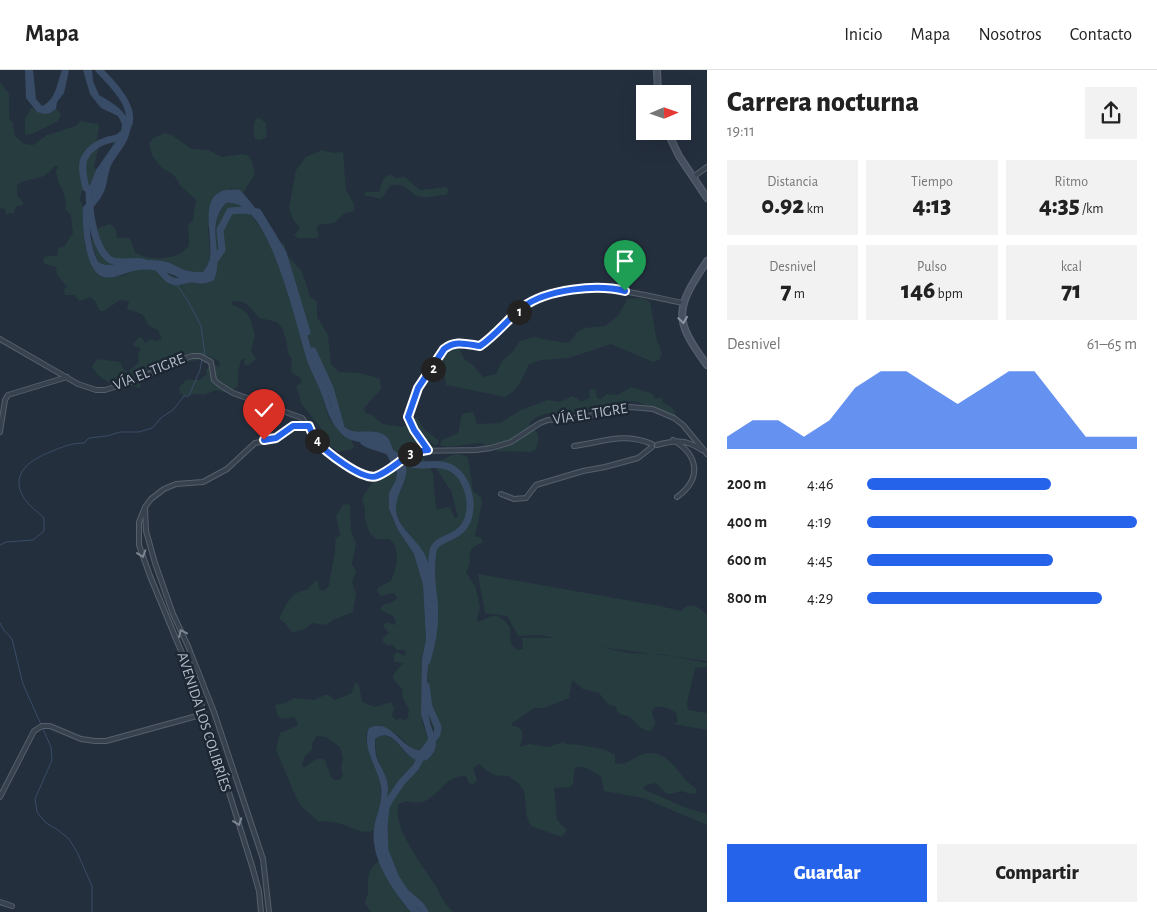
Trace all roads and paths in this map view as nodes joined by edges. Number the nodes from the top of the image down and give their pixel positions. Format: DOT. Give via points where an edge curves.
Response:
graph roads {
  1 [pos="657,70"];
  2 [pos="658,85"];
  3 [pos="672,140"];
  4 [pos="707,167"];
  5 [pos="693,177"];
  6 [pos="707,198"];
  7 [pos="707,261"];
  8 [pos="683,303"];
  9 [pos="0,339"];
  10 [pos="707,365"];
  11 [pos="67,377"];
  12 [pos="309,426"];
  13 [pos="0,432"];
  14 [pos="673,440"];
  15 [pos="654,445"];
  16 [pos="574,446"];
  17 [pos="428,450"];
  18 [pos="707,455"];
  19 [pos="501,494"];
  20 [pos="677,497"];
  21 [pos="145,507"];
  22 [pos="204,714"];
  23 [pos="0,797"];
  24 [pos="0,902"];
  25 [pos="12,906"];
  26 [pos="261,912"];
  27 [pos="269,912"];
  1 -- 2 [label="street"];
  3 -- 5 [label="street"];
  4 -- 5 [label="street"];
  5 -- 6 [label="street"];
  7 -- 8 [label="street"];
  8 -- 10 [label="street, one-way" via="684,330"];
  8 -- 17 [label="street" via="606,287 586,287 553,294 525,306 480,346 449,344 418,388 408,417"];
  9 -- 11 [label="street, VÍA EL TIGRE"];
  11 -- 12 [label="street, VÍA EL TIGRE" via="88,388 105,390 140,379 170,363 200,356 211,362 214,380 220,385 302,418"];
  11 -- 13 [label="street" via="8,395"];
  12 -- 17 [label="street, VÍA EL TIGRE" via="320,445 359,474 372,478 404,457"];
  12 -- 21 [label="street" via="293,426 276,438 255,443 221,473 203,482 176,484 164,489"];
  14 -- 15 [label="street"];
  14 -- 18 [label="street" via="694,445"];
  14 -- 20 [label="street" via="684,446 695,468 687,490"];
  15 -- 16 [label="street" via="639,439 618,437"];
  15 -- 19 [label="street" via="638,458 536,485 521,500"];
  17 -- 18 [label="street, VÍA EL TIGRE" via="491,448 511,442 552,418 584,417 641,407 674,418"];
  21 -- 22 [label="street, AVENIDA LOS COLIBRÍES, one-way" via="139,522 139,545"];
  27 -- 21 [label="street, AVENIDA LOS COLIBRÍES, one-way" via="262,859 214,712 148,543"];
  22 -- 23 [label="street" via="95,742 42,726 34,731"];
  22 -- 26 [label="street, AVENIDA LOS COLIBRÍES, one-way" via="252,866"];
  24 -- 25 [label="street"];
}
